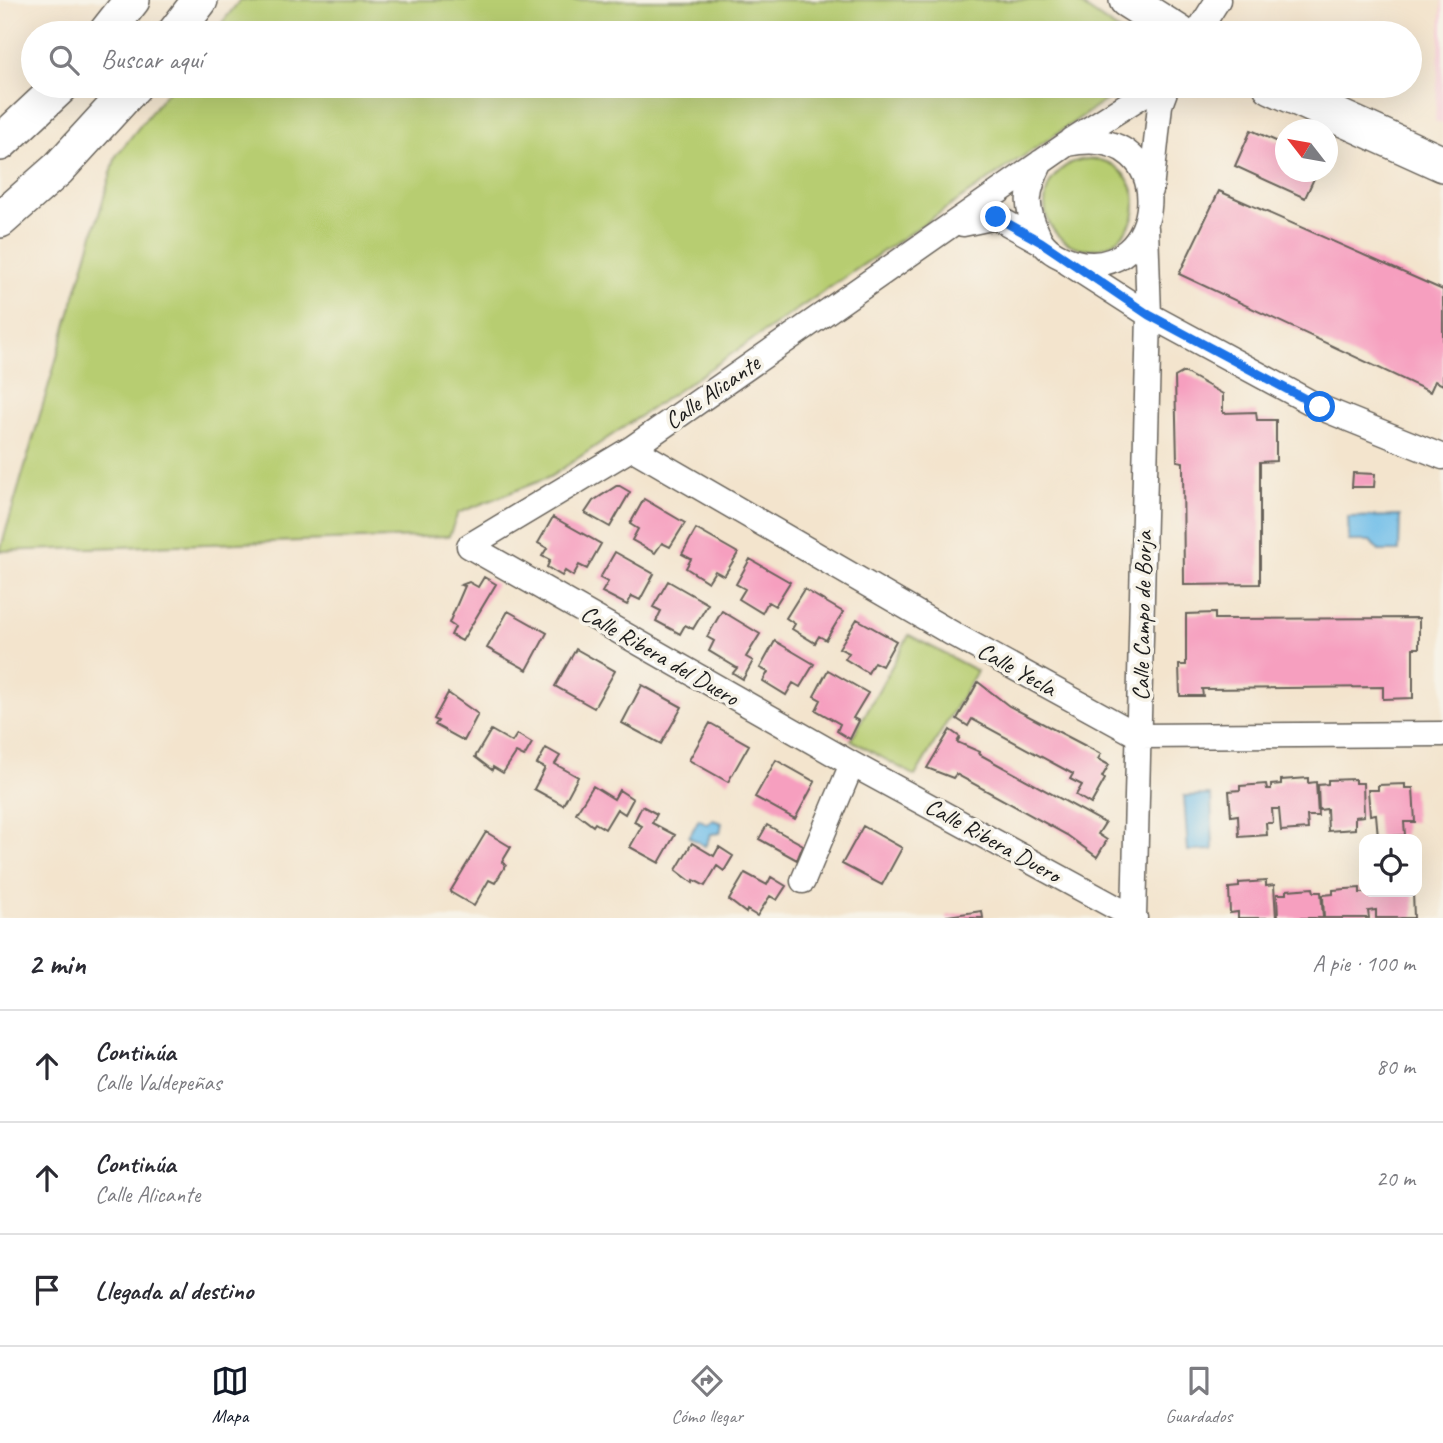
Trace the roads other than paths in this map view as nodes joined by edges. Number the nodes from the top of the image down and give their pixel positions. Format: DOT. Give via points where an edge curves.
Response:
graph roads {
  1 [pos="132,0"];
  2 [pos="200,0"];
  3 [pos="1127,0"];
  4 [pos="1216,2"];
  5 [pos="115,21"];
  6 [pos="184,21"];
  7 [pos="1160,21"];
  8 [pos="1204,21"];
  9 [pos="48,98"];
  10 [pos="123,98"];
  11 [pos="1138,98"];
  12 [pos="1163,98"];
  13 [pos="1297,98"];
  14 [pos="0,144"];
  15 [pos="1067,144"];
  16 [pos="1041,162"];
  17 [pos="1443,164"];
  18 [pos="1151,190"];
  19 [pos="0,220"];
  20 [pos="1146,228"];
  21 [pos="948,229"];
  22 [pos="1050,250"];
  23 [pos="1149,315"];
  24 [pos="632,448"];
  25 [pos="1443,457"];
  26 [pos="469,546"];
  27 [pos="1443,734"];
  28 [pos="1139,736"];
  29 [pos="852,764"];
  30 [pos="803,881"];
  31 [pos="1134,918"];
  1 -- 5 [label="main road"];
  2 -- 6 [label="main road"];
  3 -- 7 [label="main road"];
  4 -- 8 [label="street"];
  9 -- 14 [label="main road"];
  10 -- 19 [label="main road" via="58,169"];
  11 -- 15 [label="street"];
  12 -- 18 [label="street"];
  13 -- 17 [label="main road"];
  15 -- 16 [label="street"];
  15 -- 18 [label="street" via="1088,139 1129,153"];
  16 -- 21 [label="street, Calle Alicante"];
  16 -- 22 [label="street" via="1028,188 1029,216"];
  18 -- 20 [label="street"];
  20 -- 22 [label="street" via="1131,248 1109,261 1084,264"];
  20 -- 23 [label="street, Calle Campo de Borja"];
  21 -- 22 [label="street, Calle Alicante" via="996,217"];
  21 -- 24 [label="street, Calle Alicante"];
  22 -- 23 [label="street, Calle Alicante"];
  23 -- 25 [label="street, Calle Alicante" via="1320,407"];
  23 -- 28 [label="street, Calle Campo de Borja"];
  24 -- 26 [label="street, Calle Alicante"];
  24 -- 28 [label="street, Calle Yecla"];
  26 -- 29 [label="street, Calle Ribera del Duero"];
  27 -- 28 [label="street, Calle Yecla"];
  28 -- 31 [label="street, Calle Campo de Borja"];
  29 -- 30 [label="street"];
  29 -- 31 [label="street, Calle Ribera Duero"];
}
